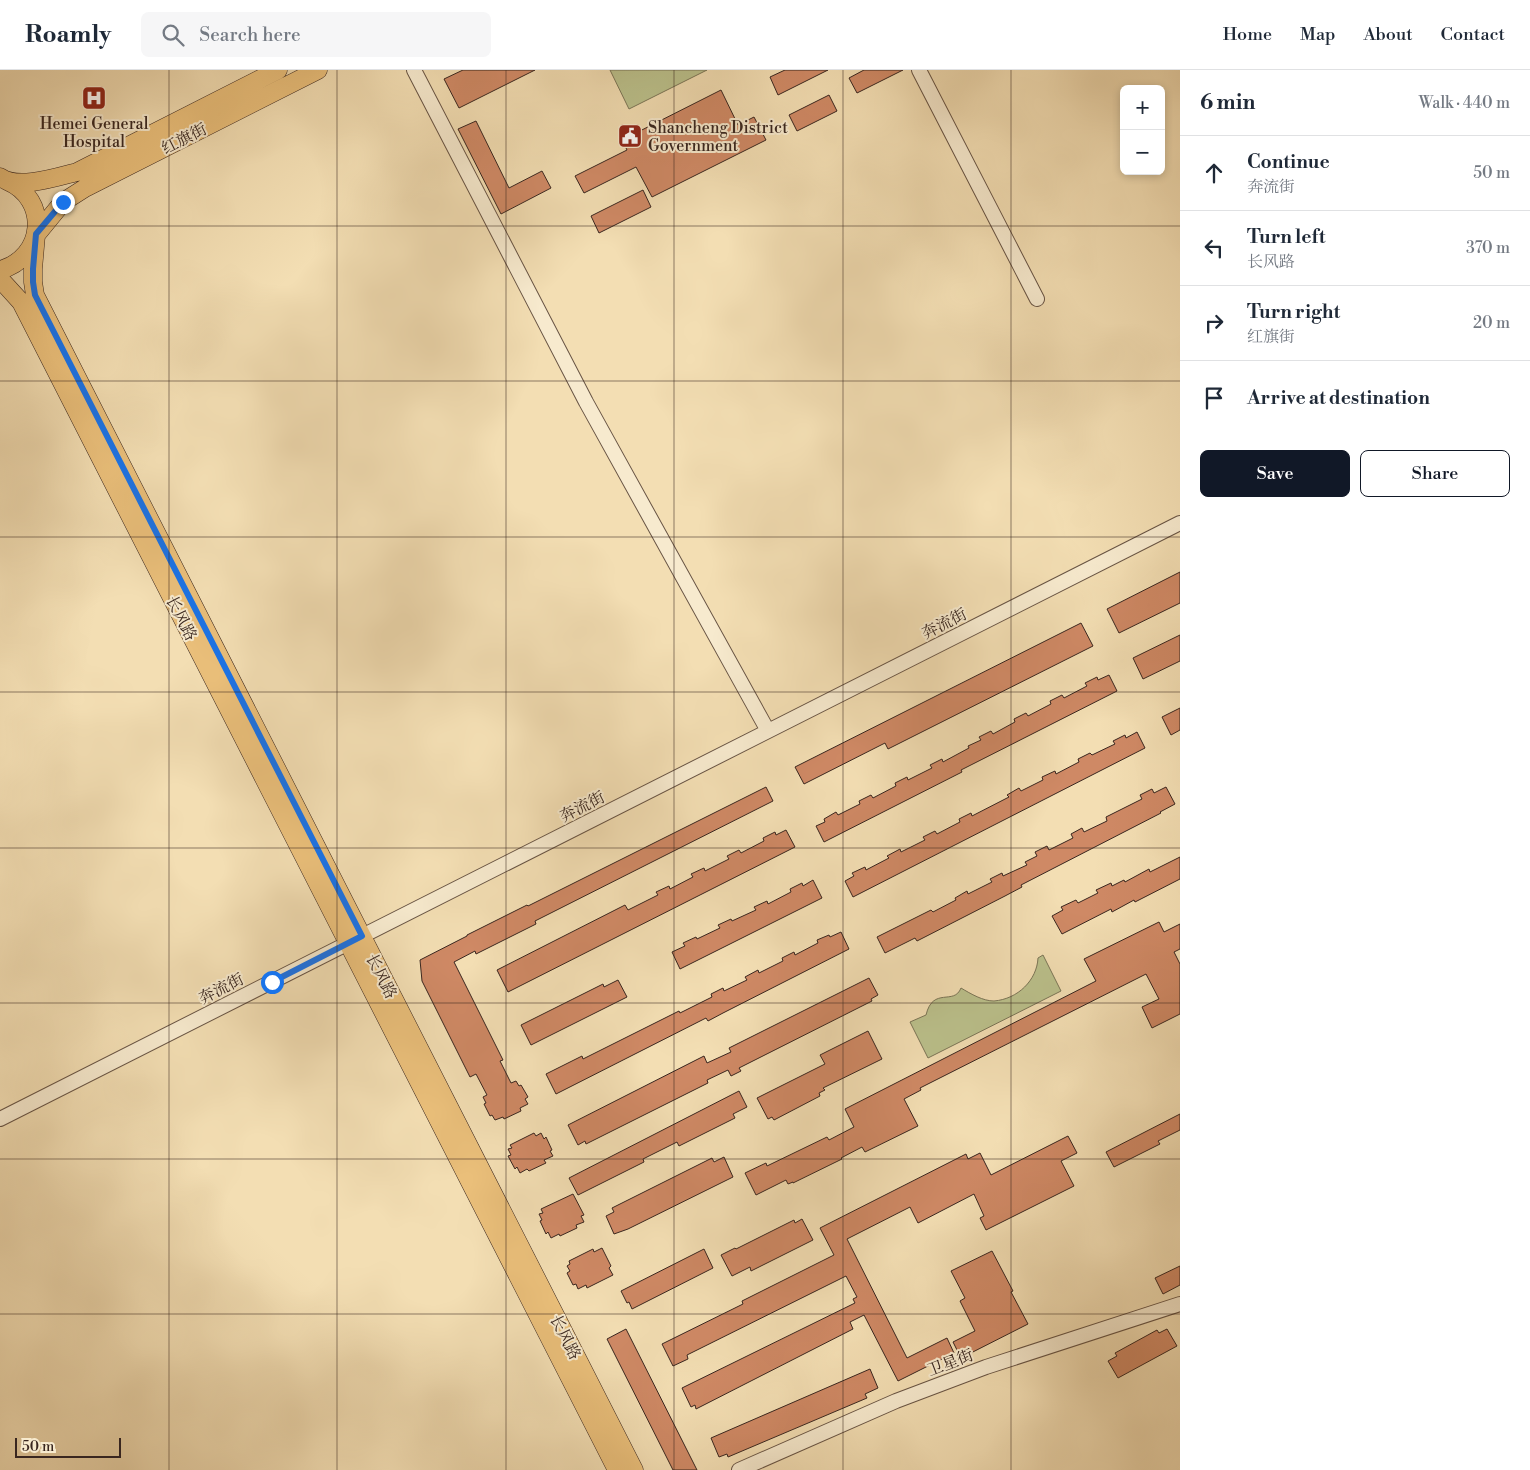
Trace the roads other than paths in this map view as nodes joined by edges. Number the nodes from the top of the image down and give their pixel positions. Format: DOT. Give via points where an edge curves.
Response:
graph roads {
  1 [pos="278,70"];
  2 [pos="318,70"];
  3 [pos="414,70"];
  4 [pos="919,70"];
  5 [pos="1,179"];
  6 [pos="36,234"];
  7 [pos="0,270"];
  8 [pos="0,279"];
  9 [pos="1038,299"];
  10 [pos="1180,523"];
  11 [pos="768,731"];
  12 [pos="355,940"];
  13 [pos="0,1119"];
  14 [pos="1180,1304"];
  15 [pos="617,1470"];
  16 [pos="634,1470"];
  17 [pos="739,1470"];
  1 -- 5 [label="main road, 红旗街" via="77,172 28,183"];
  2 -- 6 [label="main road, 红旗街" via="85,188 63,202"];
  3 -- 11 [label="street" via="586,402"];
  4 -- 9 [label="street"];
  5 -- 6 [label="main road, 长风路" via="21,189 28,197 36,215"];
  6 -- 7 [label="main road, 红旗街" via="24,257"];
  6 -- 12 [label="main road, 长风路" via="35,295"];
  8 -- 12 [label="main road, 长风路" via="21,302"];
  10 -- 11 [label="street, 奔流街"];
  11 -- 12 [label="street, 奔流街"];
  12 -- 13 [label="street, 奔流街"];
  12 -- 15 [label="main road, 长风路"];
  12 -- 16 [label="main road, 长风路"];
  14 -- 17 [label="street, 卫星街" via="986,1367 896,1401"];
}
